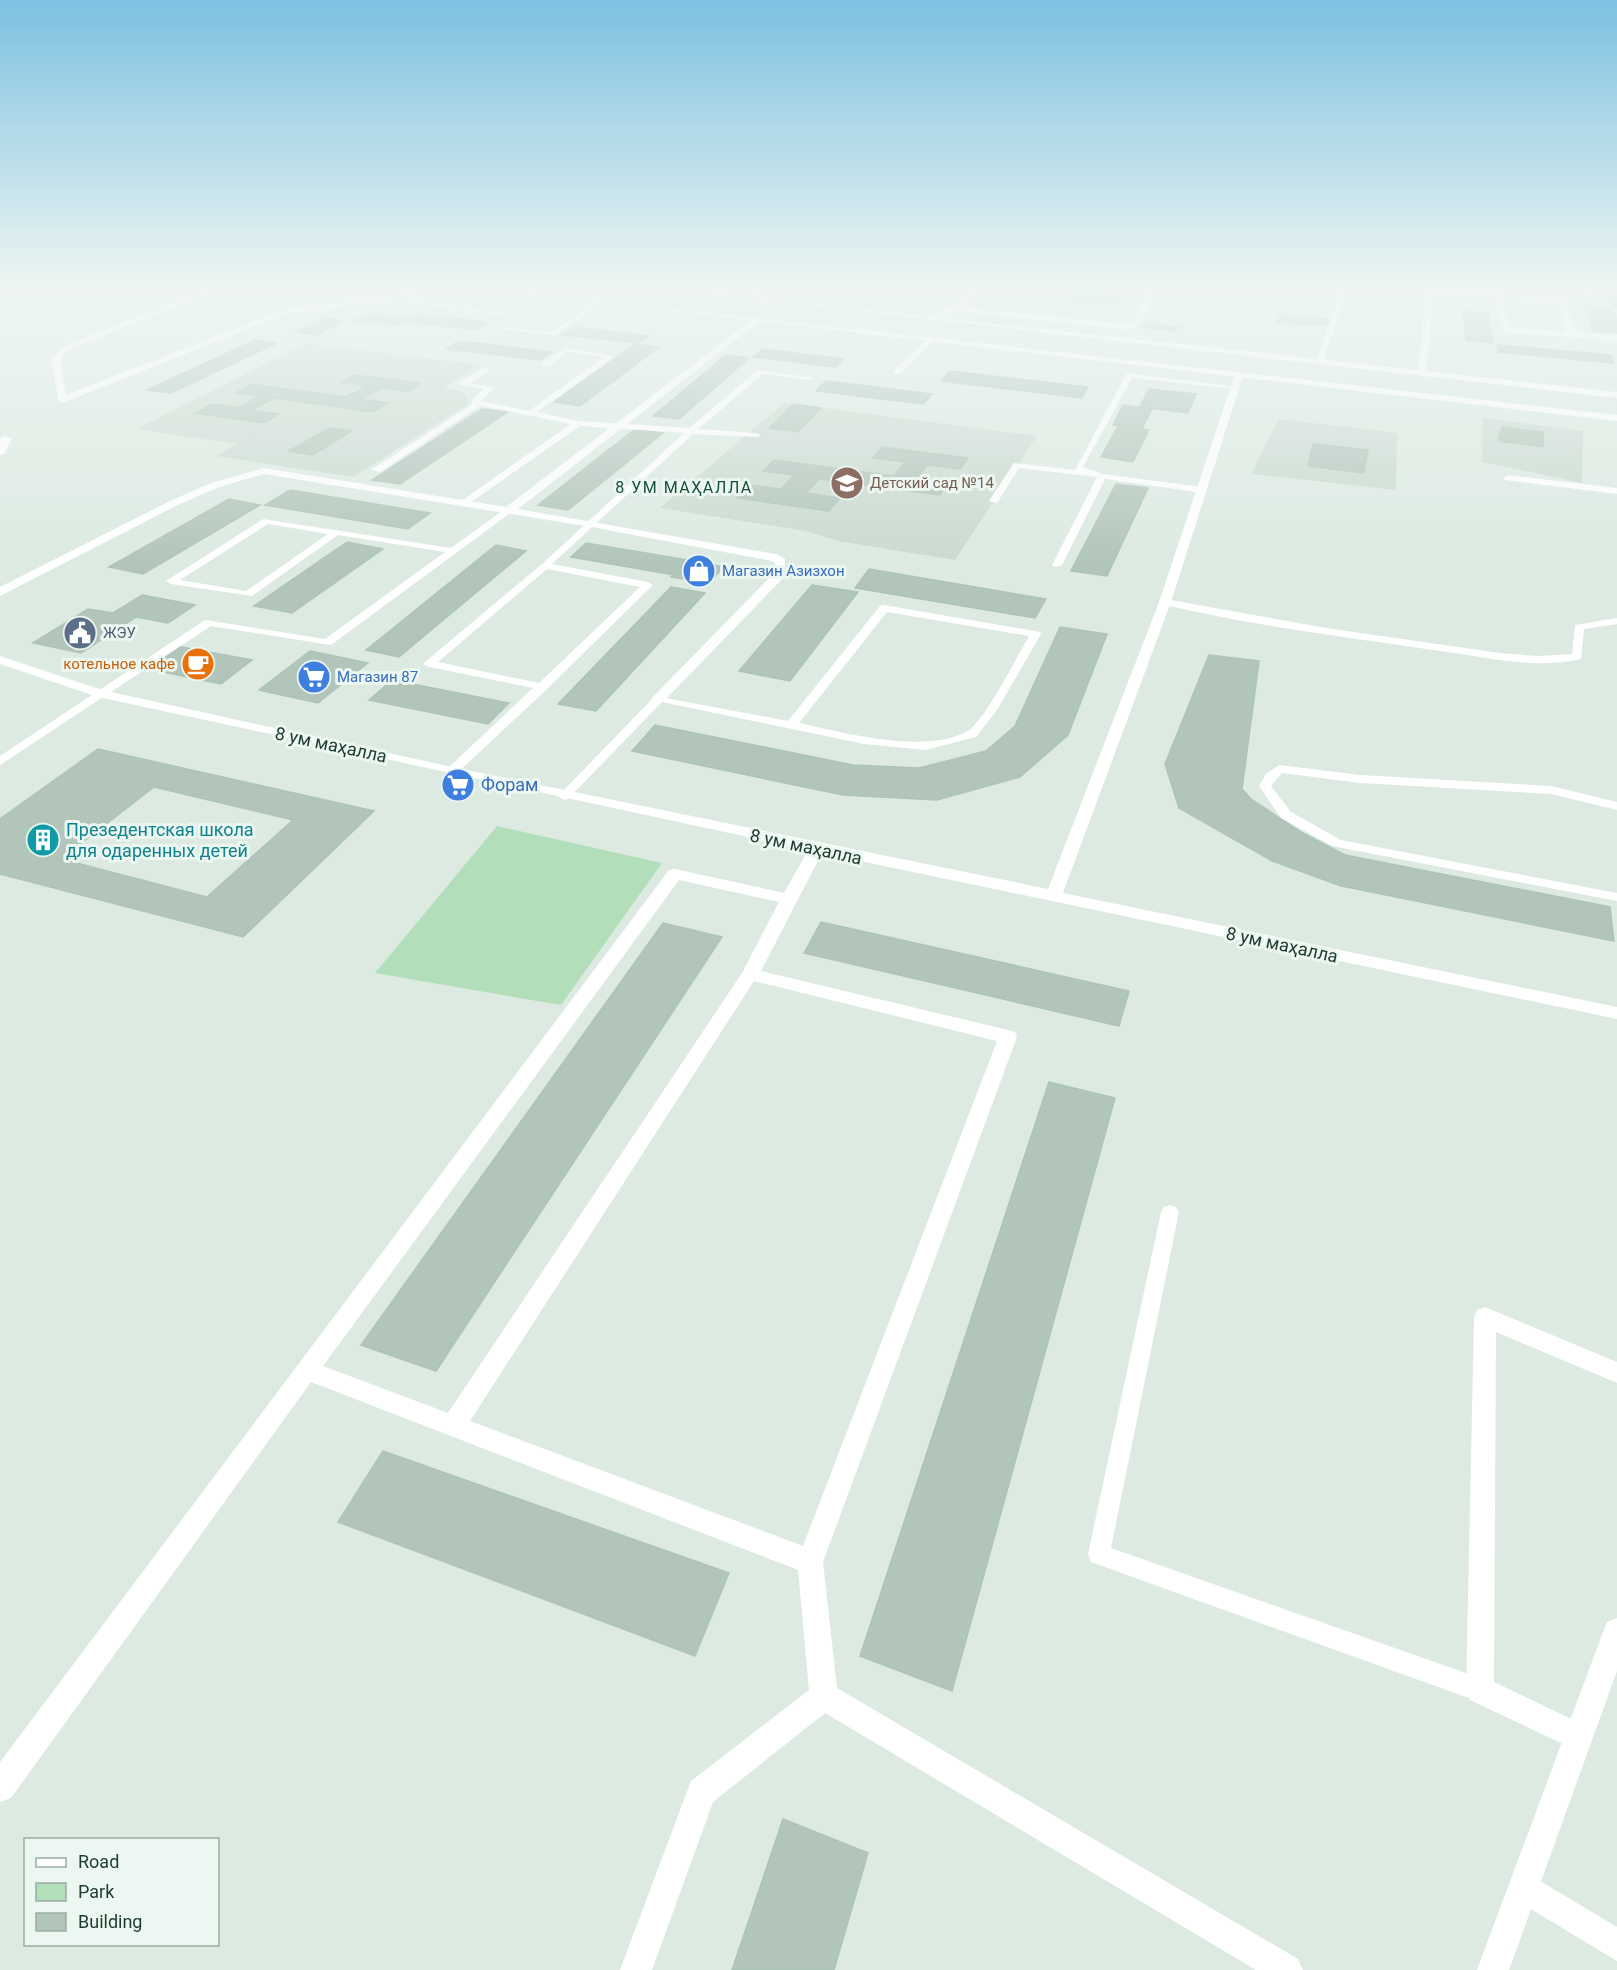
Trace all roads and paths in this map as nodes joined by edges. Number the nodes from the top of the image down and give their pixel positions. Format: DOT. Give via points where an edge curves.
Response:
graph roads {
  1 [pos="1237,381"];
  2 [pos="59,382"];
  3 [pos="109,382"];
  4 [pos="465,382"];
  5 [pos="575,382"];
  6 [pos="678,382"];
  7 [pos="749,382"];
  8 [pos="1126,382"];
  9 [pos="1247,382"];
  10 [pos="1504,382"];
  11 [pos="1617,394"];
  12 [pos="480,402"];
  13 [pos="531,413"];
  14 [pos="1617,418"];
  15 [pos="578,423"];
  16 [pos="623,425"];
  17 [pos="691,431"];
  18 [pos="756,435"];
  19 [pos="0,445"];
  20 [pos="0,452"];
  21 [pos="376,470"];
  22 [pos="1088,474"];
  23 [pos="1102,476"];
  24 [pos="1508,478"];
  25 [pos="1203,489"];
  26 [pos="1617,491"];
  27 [pos="994,501"];
  28 [pos="464,503"];
  29 [pos="508,511"];
  30 [pos="591,524"];
  31 [pos="454,551"];
  32 [pos="1057,565"];
  33 [pos="544,566"];
  34 [pos="0,592"];
  35 [pos="1165,602"];
  36 [pos="1617,621"];
  37 [pos="0,660"];
  38 [pos="543,687"];
  39 [pos="98,693"];
  40 [pos="659,698"];
  41 [pos="791,725"];
  42 [pos="0,761"];
  43 [pos="452,771"];
  44 [pos="564,796"];
  45 [pos="1617,806"];
  46 [pos="816,849"];
  47 [pos="1617,897"];
  48 [pos="1053,898"];
  49 [pos="789,899"];
  50 [pos="750,974"];
  51 [pos="1617,1013"];
  52 [pos="1170,1212"];
  53 [pos="306,1370"];
  54 [pos="1617,1373"];
  55 [pos="454,1424"];
  56 [pos="810,1562"];
  57 [pos="1617,1632"];
  58 [pos="1480,1690"];
  59 [pos="824,1696"];
  60 [pos="1578,1737"];
  61 [pos="0,1787"];
  62 [pos="1525,1888"];
  63 [pos="1617,1946"];
  64 [pos="636,1970"];
  65 [pos="1287,1970"];
  66 [pos="1493,1970"];
  1 -- 25 [label="street"];
  2 -- 3 [label="street" via="62,400"];
  4 -- 12 [label="lane" via="462,384 490,388 475,402"];
  5 -- 13 [label="lane"];
  6 -- 16 [label="street"];
  7 -- 17 [label="lane"];
  8 -- 22 [label="lane" via="1078,468"];
  9 -- 14 [label="street"];
  10 -- 11 [label="street"];
  12 -- 13 [label="lane"];
  12 -- 21 [label="street"];
  13 -- 15 [label="lane"];
  15 -- 16 [label="lane"];
  15 -- 28 [label="lane"];
  16 -- 17 [label="lane"];
  16 -- 29 [label="street"];
  17 -- 18 [label="lane"];
  17 -- 30 [label="lane"];
  19 -- 20 [label="street" via="7,438"];
  22 -- 23 [label="lane"];
  22 -- 27 [label="lane" via="1017,465"];
  23 -- 25 [label="lane"];
  23 -- 32 [label="lane"];
  24 -- 26 [label="lane"];
  25 -- 35 [label="street"];
  28 -- 29 [label="street"];
  28 -- 34 [label="street" via="264,471 174,503"];
  29 -- 30 [label="street"];
  29 -- 31 [label="lane"];
  30 -- 33 [label="lane"];
  30 -- 40 [label="street" via="781,562 780,574"];
  31 -- 31 [label="lane" via="266,521 171,581 248,594 337,532"];
  31 -- 39 [label="lane" via="327,644 209,622"];
  33 -- 38 [label="lane" via="648,585"];
  33 -- 38 [label="lane" via="429,664"];
  35 -- 36 [label="lane" via="1380,642 1519,660 1577,657 1579,627"];
  35 -- 48 [label="street"];
  37 -- 39 [label="street, 8 ум маҳалла"];
  38 -- 43 [label="lane"];
  39 -- 42 [label="lane"];
  39 -- 43 [label="street, 8 ум маҳалла"];
  40 -- 41 [label="lane"];
  40 -- 44 [label="lane"];
  41 -- 41 [label="lane" via="864,740 926,746 972,734 991,710 1036,634 884,608"];
  43 -- 44 [label="street, 8 ум маҳалла"];
  44 -- 46 [label="street, 8 ум маҳалла"];
  45 -- 47 [label="lane" via="1551,790 1360,779 1279,769 1265,786 1286,815 1337,843"];
  46 -- 48 [label="street, 8 ум маҳалла"];
  46 -- 49 [label="street"];
  48 -- 51 [label="street, 8 ум маҳалла"];
  49 -- 50 [label="street"];
  49 -- 53 [label="street" via="675,874"];
  50 -- 55 [label="street"];
  50 -- 56 [label="street" via="1008,1037"];
  52 -- 58 [label="lane" via="1098,1554"];
  53 -- 55 [label="street"];
  53 -- 61 [label="street"];
  54 -- 58 [label="street" via="1485,1317"];
  55 -- 56 [label="street"];
  56 -- 59 [label="street"];
  57 -- 60 [label="street"];
  58 -- 60 [label="street"];
  59 -- 64 [label="street" via="702,1792"];
  59 -- 65 [label="street"];
  60 -- 62 [label="street"];
  62 -- 63 [label="street"];
  62 -- 66 [label="street"];
}
